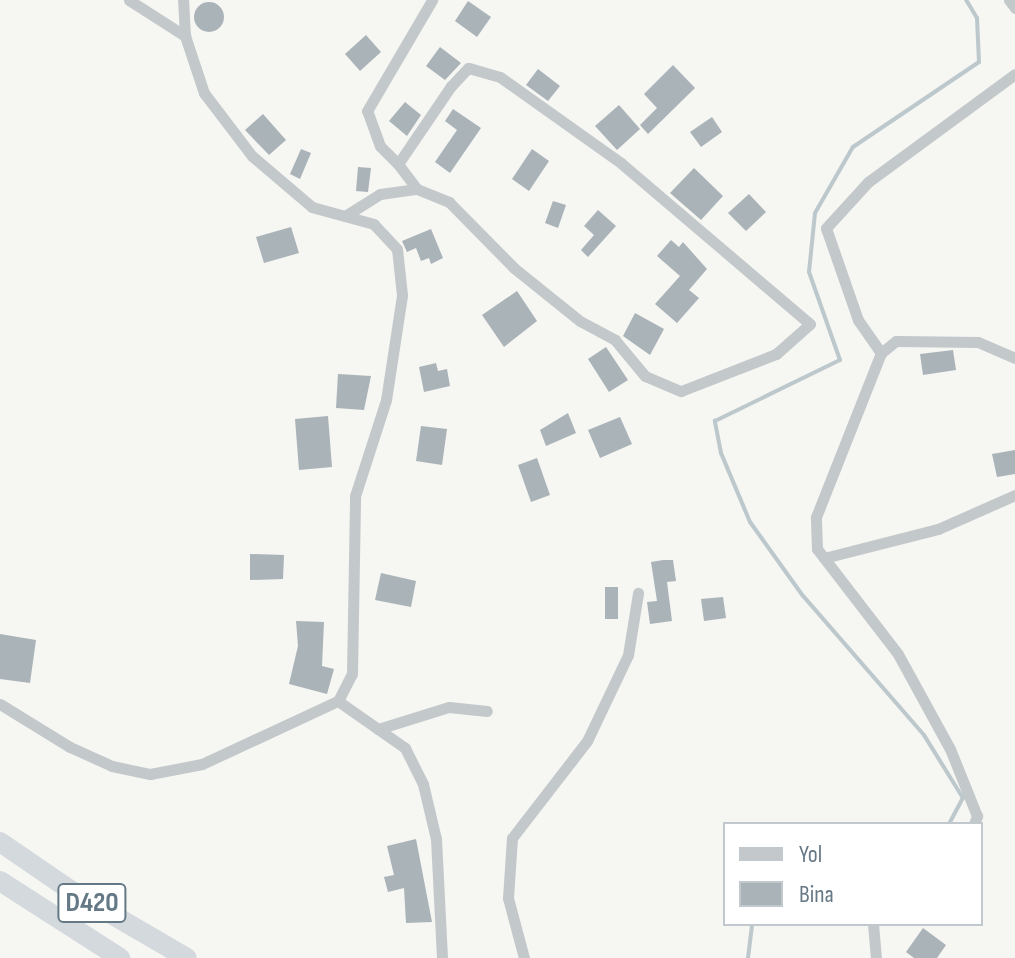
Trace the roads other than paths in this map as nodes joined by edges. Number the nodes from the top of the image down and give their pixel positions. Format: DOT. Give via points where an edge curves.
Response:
graph roads {
  1 [pos="129,0"];
  2 [pos="183,0"];
  3 [pos="432,0"];
  4 [pos="1009,0"];
  5 [pos="1015,8"];
  6 [pos="185,36"];
  7 [pos="1015,74"];
  8 [pos="398,164"];
  9 [pos="417,189"];
  10 [pos="345,216"];
  11 [pos="881,353"];
  12 [pos="1015,358"];
  13 [pos="1015,495"];
  14 [pos="824,558"];
  15 [pos="638,593"];
  16 [pos="338,701"];
  17 [pos="0,704"];
  18 [pos="487,711"];
  19 [pos="378,729"];
  20 [pos="975,822"];
  21 [pos="0,842"];
  22 [pos="0,881"];
  23 [pos="873,926"];
  24 [pos="120,958"];
  25 [pos="187,958"];
  26 [pos="442,958"];
  27 [pos="524,958"];
  28 [pos="876,958"];
  1 -- 6 [label="street"];
  2 -- 6 [label="street"];
  3 -- 8 [label="street" via="367,111 380,146"];
  4 -- 5 [label="street"];
  6 -- 10 [label="street" via="204,93 252,156 312,207"];
  7 -- 11 [label="street" via="868,182 826,228 858,320"];
  8 -- 9 [label="street"];
  8 -- 9 [label="street" via="468,68 500,77 621,163 810,324 776,354 681,391 645,376 615,340 580,321 514,268 449,202"];
  9 -- 10 [label="street" via="380,194"];
  10 -- 16 [label="street" via="374,224 397,249 402,295 386,400 355,496 352,674"];
  11 -- 12 [label="street" via="896,341 978,342"];
  11 -- 14 [label="street" via="816,517 817,549"];
  13 -- 14 [label="street" via="938,529"];
  14 -- 20 [label="street" via="898,654 950,749 977,816"];
  15 -- 27 [label="street" via="628,655 587,741 512,838 508,898"];
  16 -- 17 [label="street" via="202,764 150,774 112,766 70,747"];
  16 -- 19 [label="street"];
  18 -- 19 [label="street" via="449,707"];
  19 -- 26 [label="street" via="405,748 423,784 436,839"];
  21 -- 25 [label="highway, D420"];
  22 -- 24 [label="highway, D420"];
  23 -- 28 [label="street"];
}
